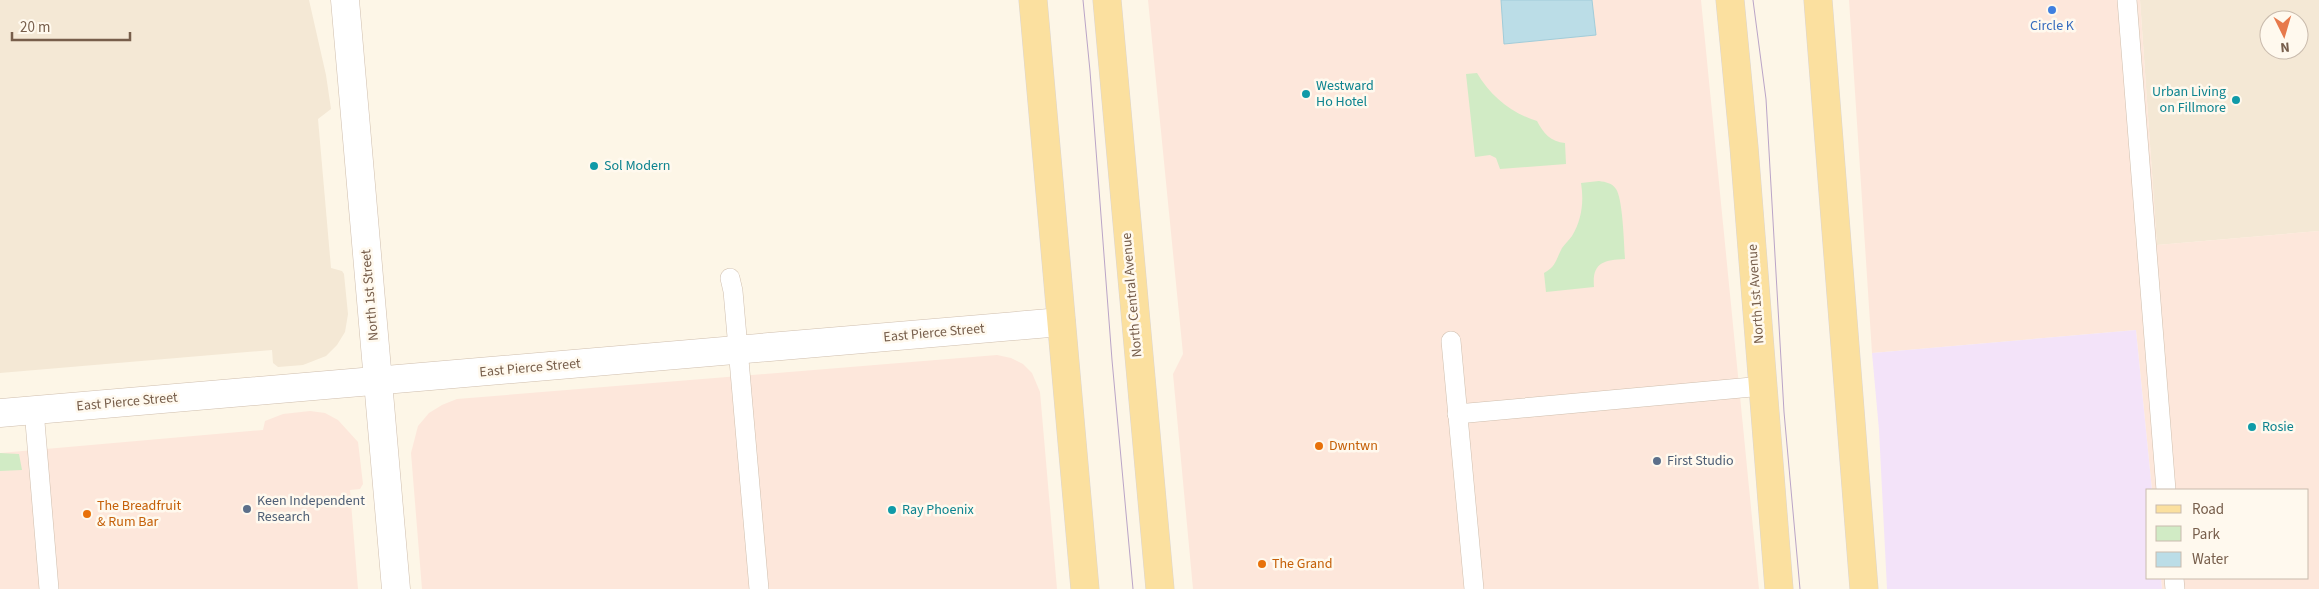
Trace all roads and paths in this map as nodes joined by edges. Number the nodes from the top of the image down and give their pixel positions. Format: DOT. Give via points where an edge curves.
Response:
graph roads {
  1 [pos="345,0"];
  2 [pos="1033,0"];
  3 [pos="1107,0"];
  4 [pos="1730,0"];
  5 [pos="1818,0"];
  6 [pos="2127,0"];
  7 [pos="730,278"];
  8 [pos="1061,322"];
  9 [pos="1451,341"];
  10 [pos="737,350"];
  11 [pos="378,381"];
  12 [pos="1763,386"];
  13 [pos="34,410"];
  14 [pos="0,413"];
  15 [pos="1457,414"];
  16 [pos="2166,489"];
  17 [pos="49,589"];
  18 [pos="396,589"];
  19 [pos="759,589"];
  20 [pos="1084,589"];
  21 [pos="1160,589"];
  22 [pos="1474,589"];
  23 [pos="1779,589"];
  24 [pos="1864,589"];
  1 -- 11 [label="street, North 1st Street"];
  2 -- 8 [label="main road"];
  3 -- 21 [label="main road, North Central Avenue"];
  4 -- 12 [label="main road, North 1st Avenue"];
  5 -- 24 [label="main road"];
  6 -- 16 [label="lane"];
  7 -- 10 [label="lane"];
  8 -- 10 [label="street, East Pierce Street"];
  8 -- 20 [label="main road"];
  9 -- 15 [label="lane"];
  10 -- 11 [label="street, East Pierce Street"];
  10 -- 19 [label="lane"];
  11 -- 13 [label="street, East Pierce Street"];
  11 -- 18 [label="street, North 1st Street"];
  12 -- 15 [label="lane"];
  12 -- 23 [label="main road, North 1st Avenue"];
  13 -- 14 [label="street, East Pierce Street"];
  13 -- 17 [label="lane"];
  15 -- 22 [label="lane"];
}
